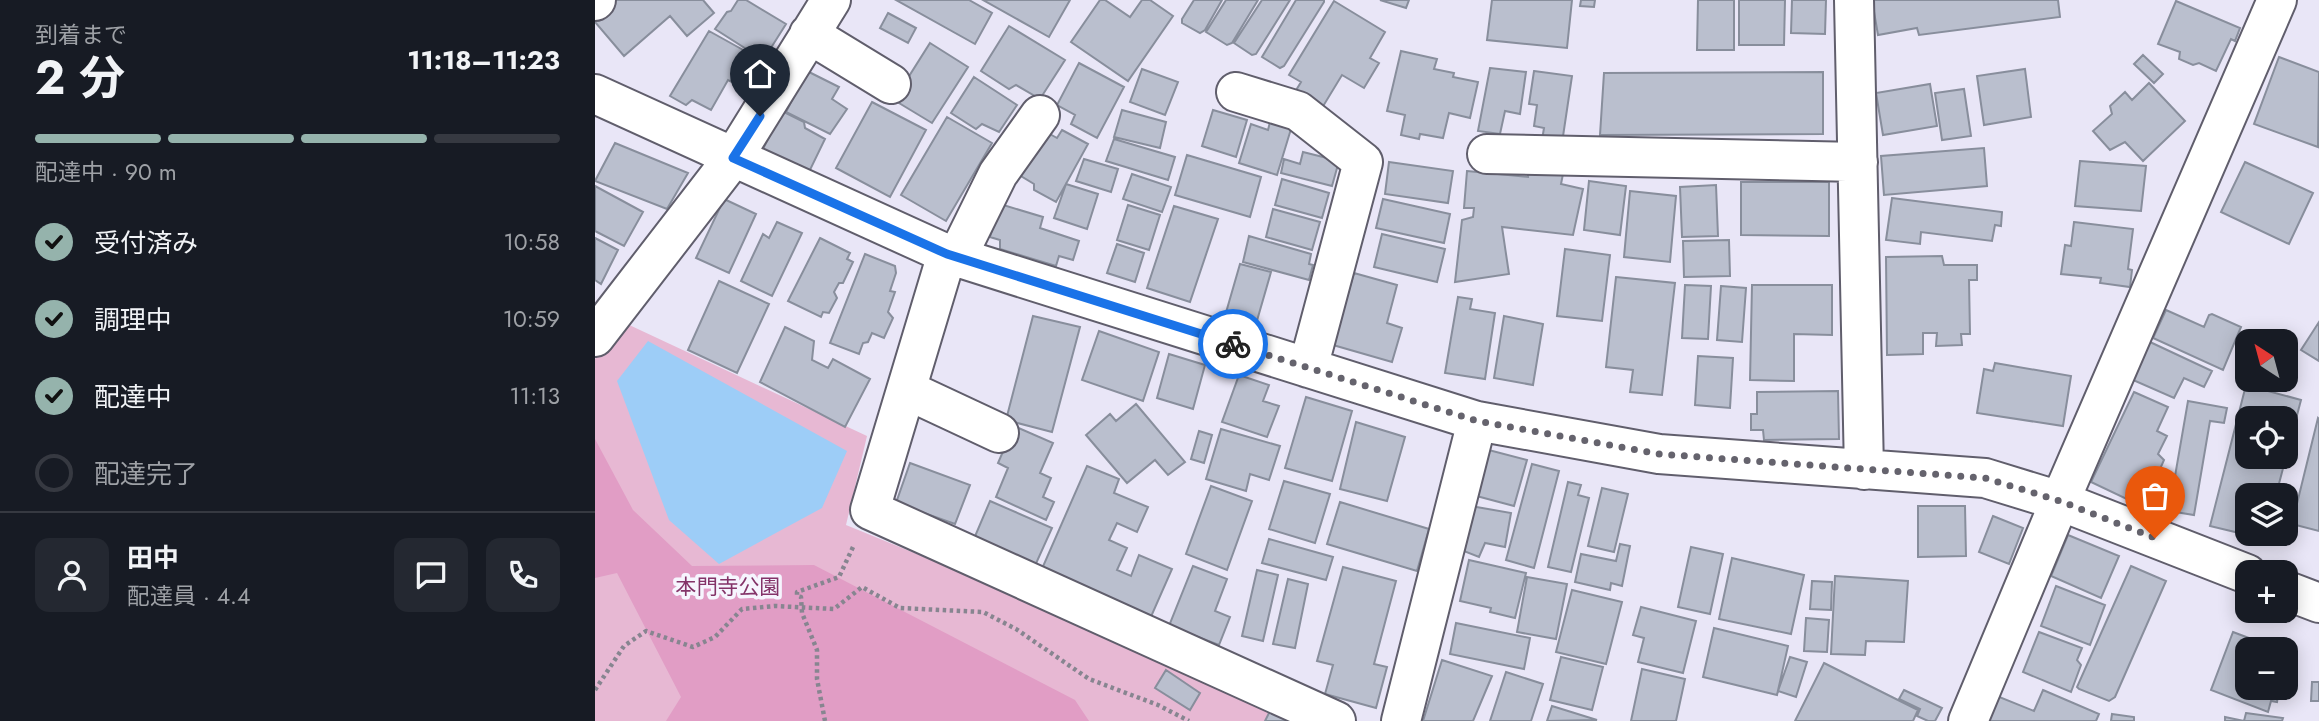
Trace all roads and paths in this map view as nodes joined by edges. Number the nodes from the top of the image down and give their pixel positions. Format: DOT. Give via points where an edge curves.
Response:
graph roads {
  1 [pos="831,0"];
  2 [pos="1854,0"];
  3 [pos="2277,0"];
  4 [pos="810,34"];
  5 [pos="891,84"];
  6 [pos="1236,92"];
  7 [pos="595,94"];
  8 [pos="1040,115"];
  9 [pos="1487,154"];
  10 [pos="733,158"];
  11 [pos="1858,162"];
  12 [pos="952,255"];
  13 [pos="595,337"];
  14 [pos="1308,368"];
  15 [pos="907,390"];
  16 [pos="1477,421"];
  17 [pos="999,433"];
  18 [pos="1864,470"];
  19 [pos="2060,501"];
  20 [pos="2235,569"];
  21 [pos="839,578"];
  22 [pos="2298,595"];
  23 [pos="2319,603"];
  24 [pos="802,607"];
  25 [pos="595,690"];
  26 [pos="825,721"];
  27 [pos="1189,721"];
  28 [pos="1336,721"];
  29 [pos="1401,721"];
  30 [pos="1968,721"];
  1 -- 4 [label="street"];
  2 -- 11 [label="street"];
  3 -- 19 [label="street"];
  4 -- 5 [label="street"];
  4 -- 10 [label="street"];
  6 -- 14 [label="street" via="1298,111 1363,162"];
  7 -- 10 [label="street"];
  8 -- 12 [label="street" via="998,174"];
  9 -- 11 [label="street"];
  10 -- 12 [label="street"];
  10 -- 13 [label="street"];
  11 -- 18 [label="street"];
  12 -- 14 [label="street"];
  12 -- 15 [label="street"];
  14 -- 16 [label="street"];
  15 -- 17 [label="street"];
  15 -- 28 [label="street" via="870,510"];
  16 -- 18 [label="street" via="1659,454"];
  16 -- 29 [label="street"];
  18 -- 19 [label="street" via="1985,478"];
  19 -- 20 [label="street"];
  19 -- 30 [label="street"];
  21 -- 24 [label="path" via="797,592"];
  22 -- 23 [label="street"];
  24 -- 25 [label="path" via="742,609 715,637 694,647 646,631 624,646"];
  24 -- 26 [label="path" via="817,650"];
  24 -- 27 [label="path" via="834,609 862,587 900,608 983,612 1089,679"];
}
